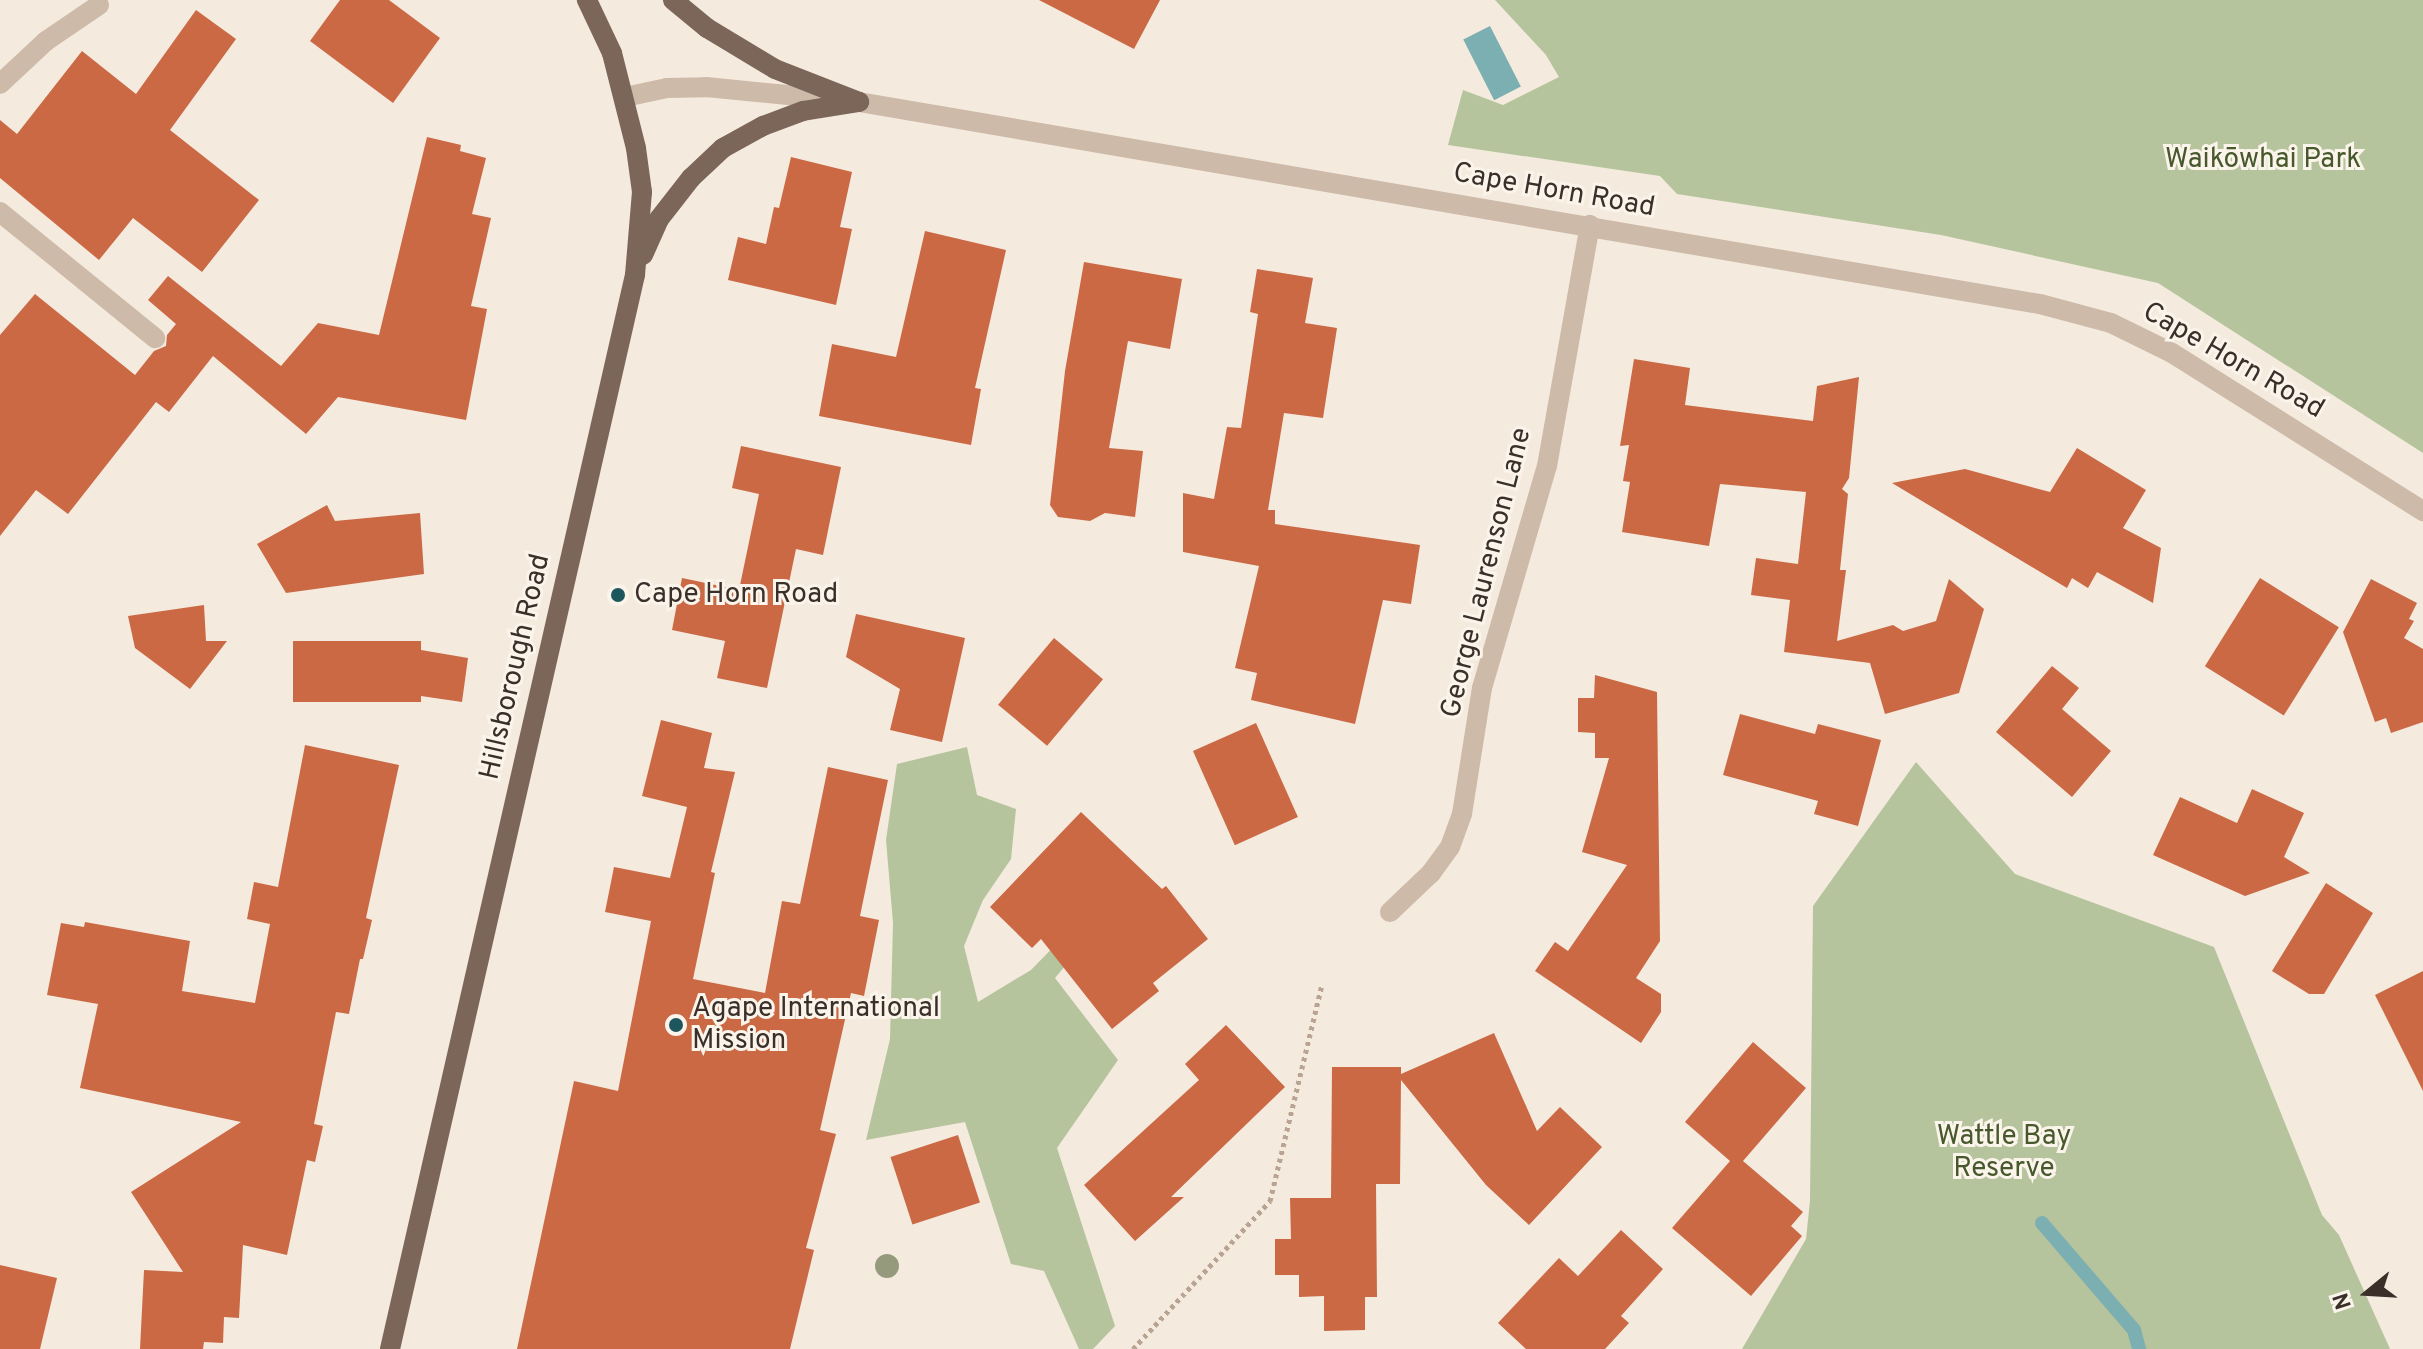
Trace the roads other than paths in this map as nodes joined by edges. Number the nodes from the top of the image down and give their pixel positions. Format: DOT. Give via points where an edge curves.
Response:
graph roads {
  1 [pos="587,0"];
  2 [pos="673,0"];
  3 [pos="99,5"];
  4 [pos="0,84"];
  5 [pos="625,97"];
  6 [pos="859,102"];
  7 [pos="0,212"];
  8 [pos="1590,225"];
  9 [pos="635,275"];
  10 [pos="155,338"];
  11 [pos="2423,511"];
  12 [pos="1390,912"];
  13 [pos="390,1349"];
  1 -- 5 [label="main road, Hillsborough Road"];
  2 -- 6 [label="main road" via="707,28 775,69"];
  3 -- 4 [label="street" via="46,41"];
  5 -- 6 [label="street, Cape Horn Road" via="706,87"];
  5 -- 9 [label="main road, Hillsborough Road" via="642,192"];
  6 -- 8 [label="street, Cape Horn Road"];
  6 -- 9 [label="main road" via="803,111 723,148 659,219"];
  7 -- 10 [label="street"];
  8 -- 11 [label="street, Cape Horn Road" via="2040,304 2111,323 2172,353"];
  8 -- 12 [label="street, George Laurenson Lane" via="1547,466 1482,688 1462,814 1450,847 1431,873"];
  9 -- 13 [label="main road, Hillsborough Road"];
}
